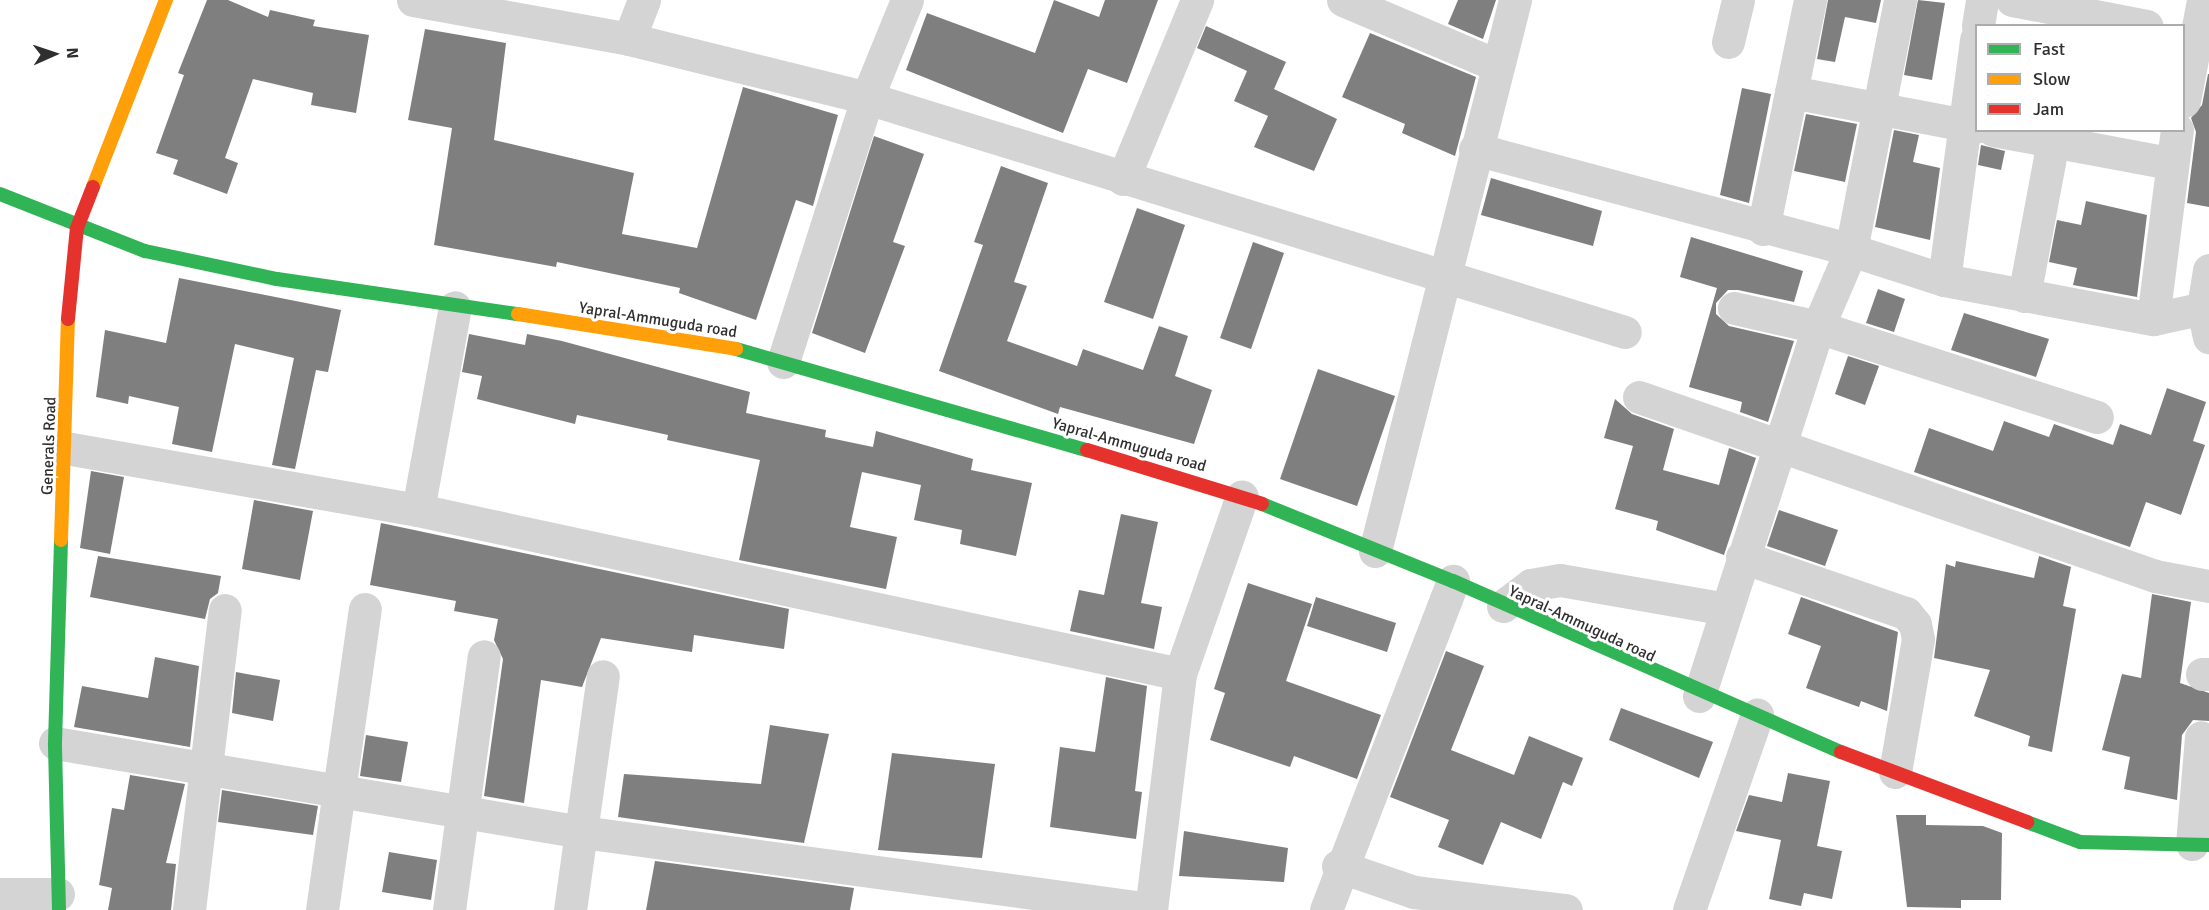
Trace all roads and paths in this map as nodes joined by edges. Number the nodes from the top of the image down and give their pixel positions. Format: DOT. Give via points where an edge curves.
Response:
graph roads {
  1 [pos="166,0"];
  2 [pos="413,0"];
  3 [pos="644,0"];
  4 [pos="907,0"];
  5 [pos="1197,0"];
  6 [pos="1343,0"];
  7 [pos="1515,0"];
  8 [pos="1810,0"];
  9 [pos="1900,0"];
  10 [pos="1982,0"];
  11 [pos="2012,0"];
  12 [pos="2203,0"];
  13 [pos="1732,1"];
  14 [pos="2080,12"];
  15 [pos="1978,24"];
  16 [pos="2137,24"];
  17 [pos="2190,35"];
  18 [pos="629,39"];
  19 [pos="1728,42"];
  20 [pos="1496,65"];
  21 [pos="2185,90"];
  22 [pos="1791,92"];
  23 [pos="867,98"];
  24 [pos="1879,108"];
  25 [pos="1975,126"];
  26 [pos="1977,132"];
  27 [pos="2016,132"];
  28 [pos="2177,132"];
  29 [pos="2054,137"];
  30 [pos="1474,149"];
  31 [pos="2170,163"];
  32 [pos="1123,179"];
  33 [pos="0,194"];
  34 [pos="77,228"];
  35 [pos="1763,229"];
  36 [pos="1851,250"];
  37 [pos="2209,270"];
  38 [pos="1442,277"];
  39 [pos="1944,280"];
  40 [pos="2024,296"];
  41 [pos="455,307"];
  42 [pos="1734,308"];
  43 [pos="2207,318"];
  44 [pos="2153,319"];
  45 [pos="1818,327"];
  46 [pos="1625,332"];
  47 [pos="783,362"];
  48 [pos="1639,397"];
  49 [pos="2097,417"];
  50 [pos="1779,442"];
  51 [pos="66,448"];
  52 [pos="1242,496"];
  53 [pos="418,510"];
  54 [pos="1375,551"];
  55 [pos="1743,556"];
  56 [pos="1453,581"];
  57 [pos="2209,586"];
  58 [pos="1503,606"];
  59 [pos="365,609"];
  60 [pos="1726,609"];
  61 [pos="225,610"];
  62 [pos="484,656"];
  63 [pos="1180,674"];
  64 [pos="603,676"];
  65 [pos="1699,696"];
  66 [pos="1757,715"];
  67 [pos="2201,737"];
  68 [pos="55,743"];
  69 [pos="203,766"];
  70 [pos="1895,772"];
  71 [pos="336,790"];
  72 [pos="463,810"];
  73 [pos="582,832"];
  74 [pos="2201,845"];
  75 [pos="1338,866"];
  76 [pos="0,894"];
  77 [pos="58,902"];
  78 [pos="189,910"];
  79 [pos="322,910"];
  80 [pos="449,910"];
  81 [pos="570,910"];
  82 [pos="1151,910"];
  83 [pos="1326,910"];
  84 [pos="1566,910"];
  85 [pos="1689,910"];
  1 -- 34 [label="main road, Generals Road"];
  2 -- 18 [label="street"];
  3 -- 18 [label="street"];
  4 -- 23 [label="street"];
  5 -- 32 [label="street"];
  6 -- 20 [label="street"];
  7 -- 20 [label="street"];
  8 -- 22 [label="street"];
  9 -- 24 [label="street"];
  10 -- 15 [label="street"];
  11 -- 14 [label="street"];
  12 -- 17 [label="street"];
  13 -- 19 [label="street"];
  14 -- 16 [label="street"];
  17 -- 21 [label="street"];
  18 -- 23 [label="street"];
  20 -- 30 [label="street"];
  22 -- 24 [label="street"];
  22 -- 35 [label="street"];
  23 -- 32 [label="street"];
  23 -- 47 [label="street"];
  24 -- 25 [label="street"];
  24 -- 36 [label="street"];
  26 -- 39 [label="street"];
  27 -- 29 [label="street"];
  28 -- 31 [label="street"];
  29 -- 31 [label="street"];
  29 -- 40 [label="street"];
  30 -- 35 [label="street"];
  30 -- 38 [label="street"];
  31 -- 44 [label="street"];
  32 -- 38 [label="street"];
  33 -- 34 [label="main road, Yapral-Ammuguda road"];
  34 -- 41 [label="main road, Yapral-Ammuguda road" via="145,251 277,279"];
  34 -- 51 [label="main road, Generals Road" via="69,289"];
  35 -- 36 [label="street"];
  36 -- 39 [label="street"];
  36 -- 45 [label="street"];
  37 -- 43 [label="street"];
  38 -- 46 [label="street"];
  38 -- 54 [label="street"];
  39 -- 40 [label="street"];
  40 -- 44 [label="street"];
  41 -- 47 [label="main road, Yapral-Ammuguda road" via="717,343"];
  41 -- 53 [label="street"];
  42 -- 45 [label="street"];
  43 -- 44 [label="street"];
  45 -- 49 [label="street"];
  45 -- 50 [label="street"];
  47 -- 52 [label="main road, Yapral-Ammuguda road"];
  48 -- 50 [label="street"];
  50 -- 55 [label="street"];
  50 -- 57 [label="street" via="2155,576"];
  51 -- 53 [label="street"];
  51 -- 68 [label="main road, Generals Road"];
  52 -- 54 [label="main road, Yapral-Ammuguda road"];
  52 -- 63 [label="street"];
  53 -- 63 [label="street"];
  54 -- 56 [label="main road, Yapral-Ammuguda road"];
  55 -- 60 [label="street"];
  55 -- 70 [label="street" via="1906,614 1915,624 1918,639"];
  56 -- 58 [label="main road, Yapral-Ammuguda road"];
  56 -- 75 [label="street"];
  58 -- 60 [label="street" via="1531,585 1560,580"];
  58 -- 65 [label="main road, Yapral-Ammuguda road"];
  59 -- 71 [label="street"];
  60 -- 65 [label="street"];
  61 -- 69 [label="street"];
  62 -- 72 [label="street"];
  63 -- 82 [label="street"];
  64 -- 73 [label="street"];
  65 -- 66 [label="main road, Yapral-Ammuguda road"];
  66 -- 70 [label="main road, Yapral-Ammuguda road"];
  66 -- 85 [label="street"];
  67 -- 74 [label="street"];
  68 -- 69 [label="street"];
  68 -- 77 [label="main road, Generals Road"];
  69 -- 71 [label="street"];
  69 -- 78 [label="street"];
  70 -- 74 [label="main road, Yapral-Ammuguda road" via="2080,842"];
  71 -- 72 [label="street"];
  71 -- 79 [label="street"];
  72 -- 73 [label="street"];
  72 -- 80 [label="street"];
  73 -- 81 [label="street"];
  73 -- 82 [label="street"];
  75 -- 83 [label="street"];
  75 -- 84 [label="street" via="1414,892"];
  76 -- 77 [label="street"];
}
